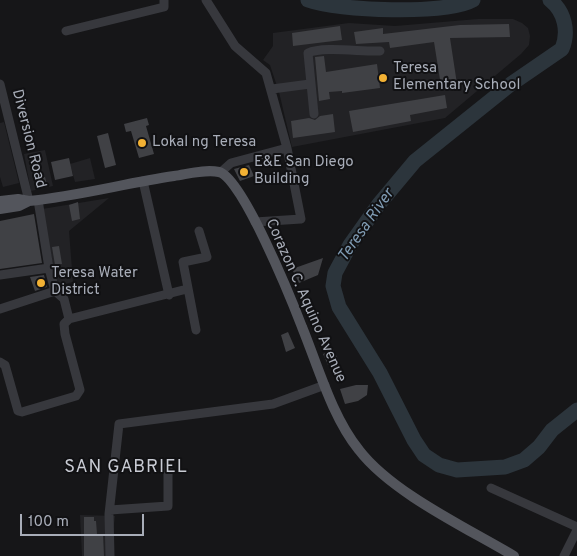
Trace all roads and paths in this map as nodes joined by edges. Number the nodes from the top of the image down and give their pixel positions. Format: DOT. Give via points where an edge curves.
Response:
graph roads {
  1 [pos="164,0"];
  2 [pos="206,0"];
  3 [pos="66,31"];
  4 [pos="380,51"];
  5 [pos="0,84"];
  6 [pos="310,84"];
  7 [pos="272,89"];
  8 [pos="314,114"];
  9 [pos="287,148"];
  10 [pos="221,172"];
  11 [pos="143,181"];
  12 [pos="34,201"];
  13 [pos="0,202"];
  14 [pos="0,209"];
  15 [pos="255,222"];
  16 [pos="199,231"];
  17 [pos="48,268"];
  18 [pos="0,275"];
  19 [pos="187,290"];
  20 [pos="55,291"];
  21 [pos="169,295"];
  22 [pos="0,309"];
  23 [pos="69,319"];
  24 [pos="196,330"];
  25 [pos="0,362"];
  26 [pos="325,385"];
  27 [pos="168,466"];
  28 [pos="491,488"];
  29 [pos="110,510"];
  30 [pos="577,529"];
  31 [pos="110,556"];
  32 [pos="514,556"];
  33 [pos="564,556"];
  1 -- 3 [label="street" via="164,7"];
  2 -- 7 [label="street" via="236,46 266,73"];
  4 -- 6 [label="street" via="313,51 307,56"];
  5 -- 12 [label="street, Diversion Road"];
  6 -- 7 [label="street"];
  6 -- 8 [label="street"];
  7 -- 9 [label="street"];
  9 -- 10 [label="street" via="230,163"];
  9 -- 15 [label="street" via="300,219"];
  10 -- 11 [label="main road"];
  10 -- 15 [label="main road, Corazon C. Aquino Avenue" via="230,179"];
  11 -- 12 [label="main road"];
  11 -- 21 [label="street"];
  12 -- 13 [label="main road"];
  12 -- 14 [label="main road"];
  12 -- 17 [label="street, Diversion Road"];
  15 -- 26 [label="main road, Corazon C. Aquino Avenue" via="289,294"];
  16 -- 19 [label="street" via="208,257 183,262"];
  17 -- 18 [label="street"];
  17 -- 20 [label="street, Diversion Road"];
  19 -- 21 [label="street"];
  19 -- 24 [label="street"];
  20 -- 22 [label="street"];
  20 -- 23 [label="street, Diversion Road" via="64,299"];
  21 -- 23 [label="street"];
  23 -- 25 [label="street" via="64,324 80,390 76,396 18,411 5,365"];
  26 -- 29 [label="street" via="273,404 119,424"];
  26 -- 32 [label="main road, Corazon C. Aquino Avenue" via="353,442 378,469 410,494"];
  27 -- 29 [label="street" via="168,506"];
  28 -- 30 [label="street"];
  29 -- 31 [label="street"];
  30 -- 33 [label="street"];
}
